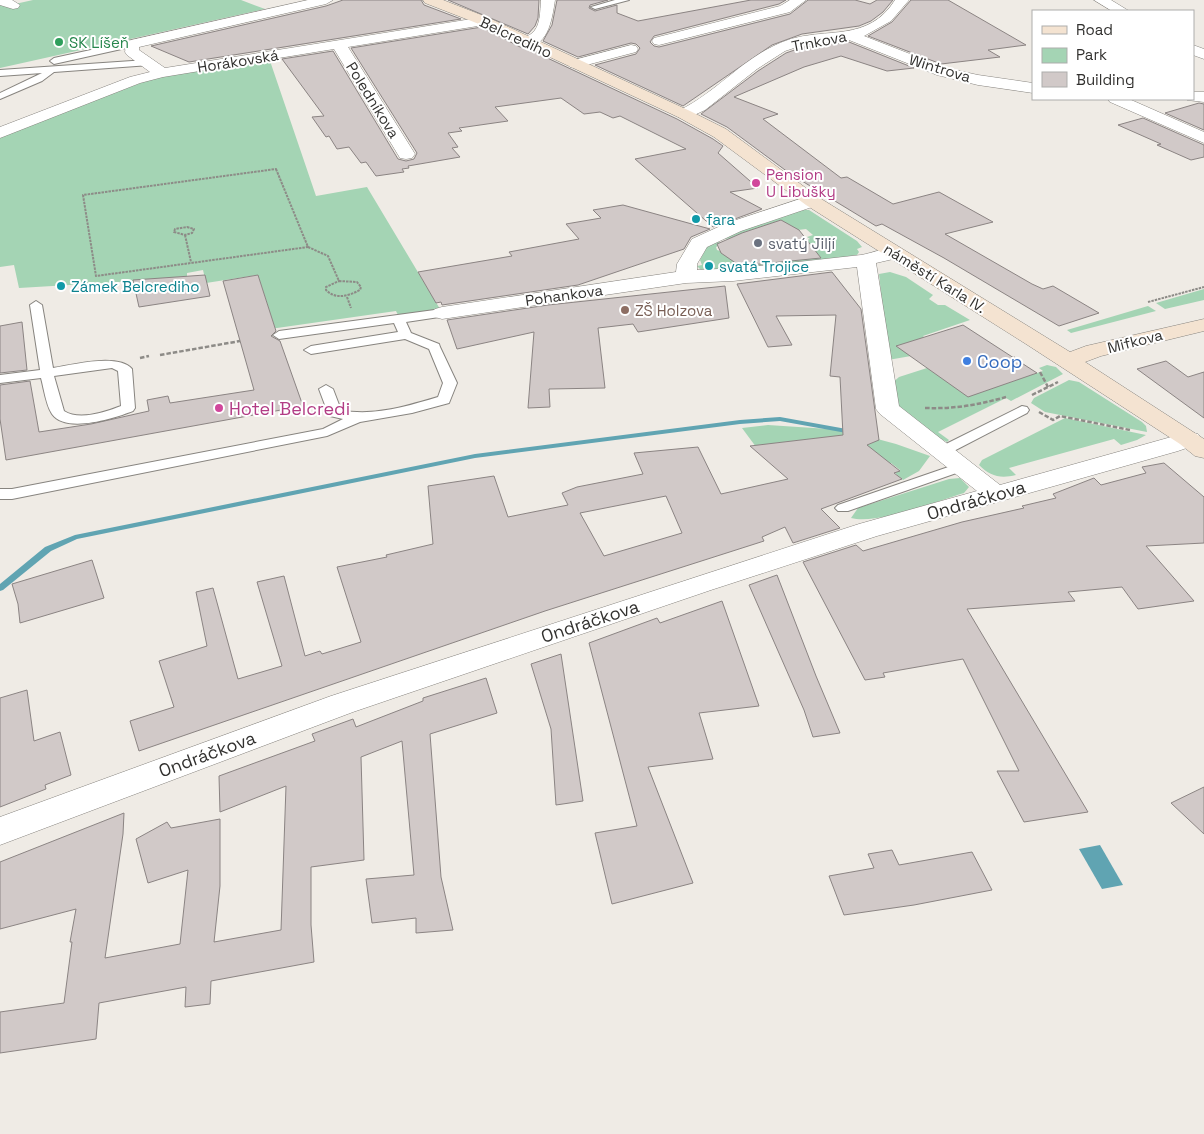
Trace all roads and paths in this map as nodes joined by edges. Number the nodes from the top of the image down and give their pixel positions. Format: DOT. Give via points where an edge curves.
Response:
graph roads {
  1 [pos="326,0"];
  2 [pos="430,0"];
  3 [pos="548,0"];
  4 [pos="625,0"];
  5 [pos="799,0"];
  6 [pos="902,0"];
  7 [pos="1101,0"];
  8 [pos="595,7"];
  9 [pos="785,10"];
  10 [pos="1120,10"];
  11 [pos="484,21"];
  12 [pos="718,27"];
  13 [pos="740,35"];
  14 [pos="850,36"];
  15 [pos="767,40"];
  16 [pos="659,41"];
  17 [pos="525,42"];
  18 [pos="796,42"];
  19 [pos="132,44"];
  20 [pos="339,45"];
  21 [pos="630,49"];
  22 [pos="147,63"];
  23 [pos="575,64"];
  24 [pos="51,70"];
  25 [pos="3,72"];
  26 [pos="162,73"];
  27 [pos="1032,88"];
  28 [pos="0,96"];
  29 [pos="1118,100"];
  30 [pos="684,114"];
  31 [pos="0,133"];
  32 [pos="1204,138"];
  33 [pos="406,154"];
  34 [pos="812,201"];
  35 [pos="184,235"];
  36 [pos="308,247"];
  37 [pos="895,253"];
  38 [pos="866,260"];
  39 [pos="191,262"];
  40 [pos="686,277"];
  41 [pos="339,280"];
  42 [pos="1204,287"];
  43 [pos="346,297"];
  44 [pos="1148,302"];
  45 [pos="36,305"];
  46 [pos="442,313"];
  47 [pos="398,319"];
  48 [pos="357,325"];
  49 [pos="1204,325"];
  50 [pos="279,335"];
  51 [pos="406,335"];
  52 [pos="240,341"];
  53 [pos="311,350"];
  54 [pos="160,354"];
  55 [pos="1017,357"];
  56 [pos="1010,359"];
  57 [pos="1066,370"];
  58 [pos="1040,372"];
  59 [pos="46,373"];
  60 [pos="0,379"];
  61 [pos="1048,387"];
  62 [pos="326,389"];
  63 [pos="1011,397"];
  64 [pos="1024,404"];
  65 [pos="888,405"];
  66 [pos="356,418"];
  67 [pos="1053,420"];
  68 [pos="1133,430"];
  69 [pos="1196,445"];
  70 [pos="937,448"];
  71 [pos="960,467"];
  72 [pos="0,494"];
  73 [pos="996,494"];
  74 [pos="843,508"];
  75 [pos="0,830"];
  1 -- 19 [label="street"];
  2 -- 11 [label="street, Belcrediho"];
  3 -- 17 [label="street" via="543,31 536,39"];
  4 -- 8 [label="lane"];
  5 -- 9 [label="street"];
  6 -- 14 [label="street, Trnkova" via="898,9 878,24"];
  7 -- 10 [label="street"];
  9 -- 12 [label="street"];
  9 -- 18 [label="street" via="782,27"];
  11 -- 17 [label="street, Belcrediho"];
  11 -- 20 [label="street, Horákovská"];
  12 -- 13 [label="street"];
  12 -- 16 [label="street"];
  14 -- 18 [label="street, Trnkova"];
  14 -- 27 [label="street, Wintrova" via="942,72"];
  15 -- 18 [label="street"];
  17 -- 23 [label="street, Belcrediho"];
  18 -- 30 [label="street, Trnkova" via="763,56 730,86"];
  19 -- 22 [label="street" via="132,52"];
  19 -- 25 [label="lane"];
  20 -- 26 [label="street, Horákovská"];
  20 -- 33 [label="street, Poledníkova"];
  21 -- 23 [label="street, Belcrediho"];
  22 -- 24 [label="lane"];
  22 -- 26 [label="street"];
  23 -- 30 [label="street, Belcrediho"];
  24 -- 25 [label="lane"];
  24 -- 28 [label="lane" via="39,79"];
  26 -- 31 [label="street, Horákovská" via="135,80"];
  29 -- 32 [label="street"];
  30 -- 34 [label="street, náměstí Karla IV." via="720,134"];
  34 -- 37 [label="street, náměstí Karla IV."];
  34 -- 40 [label="street" via="734,227 699,243 687,264"];
  35 -- 35 [label="path" via="192,233 194,229 191,226 175,229 174,232"];
  35 -- 39 [label="path"];
  36 -- 39 [label="path"];
  36 -- 39 [label="path" via="276,169 83,195 96,276"];
  36 -- 41 [label="path" via="328,256"];
  37 -- 38 [label="street, Pohankova"];
  37 -- 57 [label="street, náměstí Karla IV."];
  38 -- 40 [label="street, Pohankova"];
  38 -- 65 [label="street, náměstí Karla IV."];
  40 -- 46 [label="street, Pohankova"];
  41 -- 43 [label="path" via="326,290 331,295"];
  41 -- 43 [label="path" via="354,280 361,287 356,294"];
  42 -- 44 [label="path"];
  43 -- 48 [label="path"];
  45 -- 59 [label="lane"];
  46 -- 47 [label="lane"];
  47 -- 48 [label="lane"];
  47 -- 51 [label="lane"];
  48 -- 50 [label="lane"];
  49 -- 57 [label="street, Mifkova" via="1094,351"];
  51 -- 53 [label="lane"];
  51 -- 66 [label="lane" via="434,347 450,384 444,400"];
  52 -- 54 [label="path"];
  55 -- 56 [label="path"];
  57 -- 61 [label="path"];
  57 -- 69 [label="street, náměstí Karla IV."];
  58 -- 61 [label="path"];
  59 -- 59 [label="lane" via="113,364 125,369 128,408 119,413 80,420 65,418 58,414"];
  59 -- 60 [label="lane"];
  61 -- 64 [label="path"];
  62 -- 66 [label="lane" via="334,413"];
  63 -- 65 [label="path" via="950,409"];
  64 -- 70 [label="lane"];
  65 -- 70 [label="street" via="888,409"];
  66 -- 72 [label="lane" via="327,432"];
  67 -- 68 [label="path" via="1060,416"];
  69 -- 73 [label="street, Ondráčkova" via="1169,446"];
  70 -- 71 [label="street"];
  71 -- 73 [label="street"];
  71 -- 74 [label="lane"];
  73 -- 75 [label="street, Ondráčkova" via="868,530 352,700"];
}
